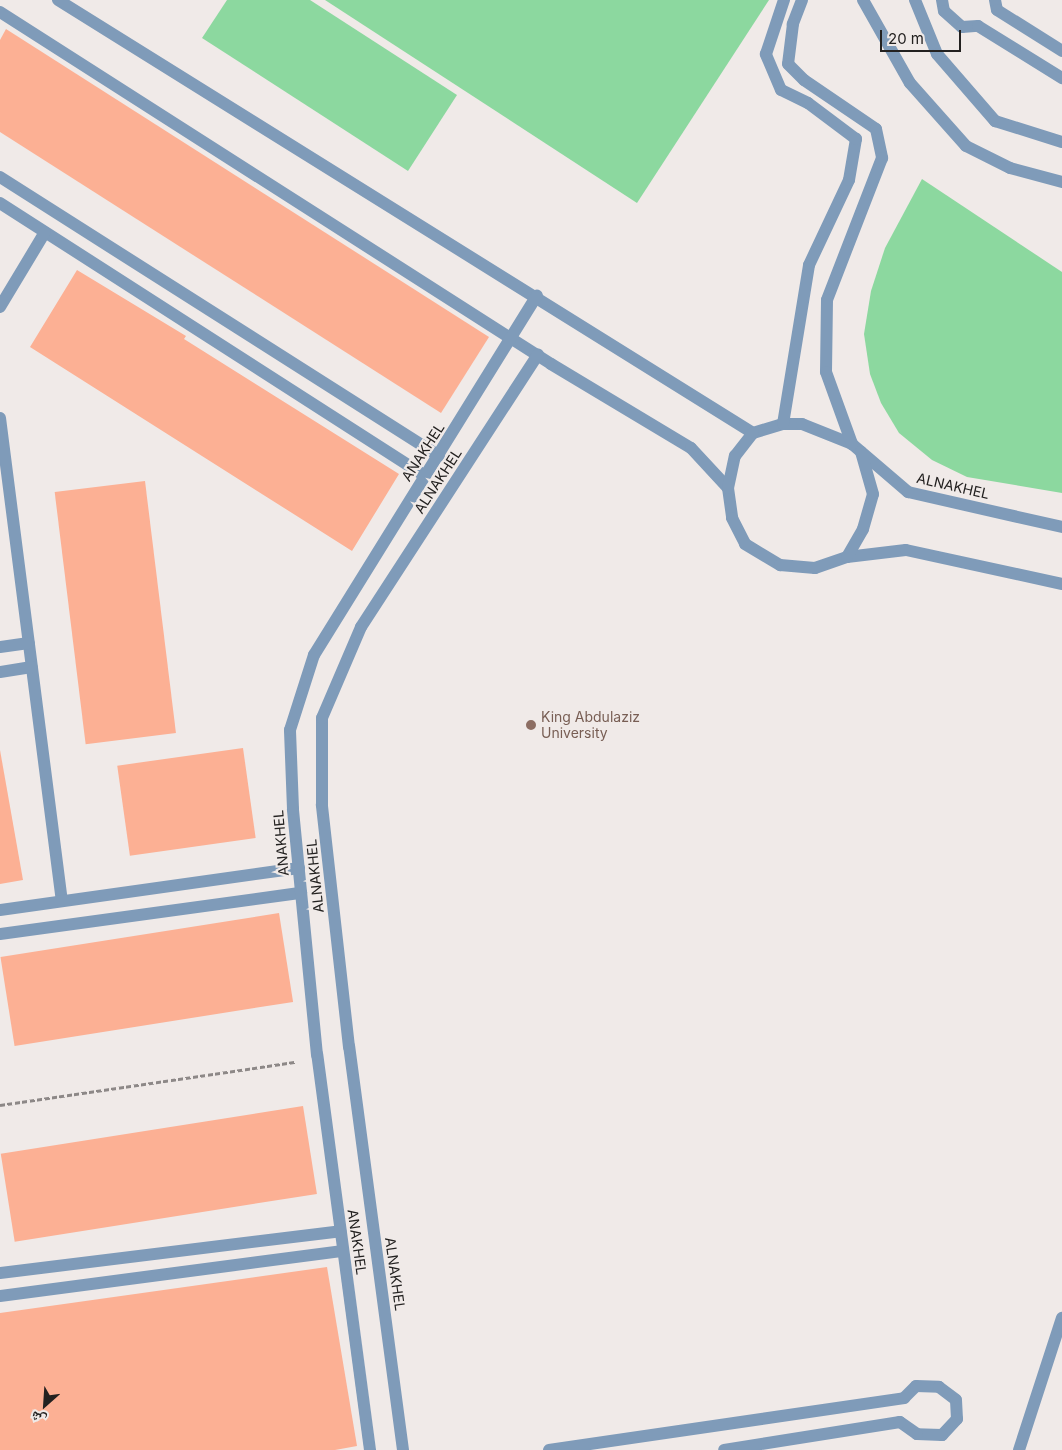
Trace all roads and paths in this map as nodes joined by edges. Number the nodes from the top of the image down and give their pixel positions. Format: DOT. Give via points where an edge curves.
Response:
graph roads {
  1 [pos="58,0"];
  2 [pos="784,0"];
  3 [pos="802,0"];
  4 [pos="863,0"];
  5 [pos="915,0"];
  6 [pos="942,0"];
  7 [pos="995,0"];
  8 [pos="0,12"];
  9 [pos="1062,51"];
  10 [pos="1062,78"];
  11 [pos="1062,142"];
  12 [pos="0,177"];
  13 [pos="1062,182"];
  14 [pos="0,203"];
  15 [pos="44,232"];
  16 [pos="537,296"];
  17 [pos="0,307"];
  18 [pos="512,338"];
  19 [pos="538,354"];
  20 [pos="0,418"];
  21 [pos="783,424"];
  22 [pos="753,433"];
  23 [pos="856,448"];
  24 [pos="439,456"];
  25 [pos="425,476"];
  26 [pos="728,488"];
  27 [pos="1062,527"];
  28 [pos="848,557"];
  29 [pos="1062,584"];
  30 [pos="29,643"];
  31 [pos="0,648"];
  32 [pos="32,668"];
  33 [pos="0,672"];
  34 [pos="298,868"];
  35 [pos="301,893"];
  36 [pos="62,901"];
  37 [pos="0,910"];
  38 [pos="0,934"];
  39 [pos="296,1062"];
  40 [pos="0,1105"];
  41 [pos="340,1231"];
  42 [pos="343,1251"];
  43 [pos="0,1273"];
  44 [pos="0,1296"];
  45 [pos="1062,1318"];
  46 [pos="370,1450"];
  47 [pos="403,1450"];
  48 [pos="550,1450"];
  49 [pos="724,1450"];
  50 [pos="1020,1450"];
  1 -- 16 [label="street"];
  2 -- 21 [label="street" via="766,54 781,90 808,103 856,139 849,180 809,265"];
  3 -- 23 [label="street" via="793,24 788,64 804,80 876,129 882,158 827,300 826,372"];
  4 -- 13 [label="street" via="910,83 966,146 1010,168"];
  5 -- 11 [label="street" via="937,54 995,121 1051,142"];
  6 -- 10 [label="street" via="944,11 962,27 978,26"];
  7 -- 9 [label="street" via="998,10"];
  8 -- 18 [label="street"];
  12 -- 24 [label="street"];
  14 -- 15 [label="street"];
  15 -- 17 [label="street"];
  15 -- 25 [label="street"];
  16 -- 18 [label="street, ANAKHEL"];
  16 -- 22 [label="street"];
  18 -- 19 [label="street"];
  18 -- 24 [label="street, ANAKHEL"];
  19 -- 26 [label="street" via="691,448"];
  19 -- 47 [label="street, ALNAKHEL" via="361,627 322,718 322,805 348,1037"];
  20 -- 30 [label="street"];
  21 -- 22 [label="street, ALNAKHEL"];
  21 -- 23 [label="street, ALNAKHEL" via="802,424"];
  22 -- 26 [label="street" via="735,456"];
  23 -- 27 [label="street, ALNAKHEL" via="908,492"];
  23 -- 28 [label="street" via="873,494 863,529"];
  24 -- 25 [label="street, ANAKHEL"];
  25 -- 34 [label="street, ANAKHEL" via="314,656 308,674 290,730"];
  26 -- 28 [label="street" via="732,518 745,544 780,565 815,568"];
  28 -- 29 [label="street" via="906,550"];
  30 -- 31 [label="street"];
  30 -- 32 [label="street"];
  32 -- 33 [label="street"];
  32 -- 36 [label="street"];
  34 -- 35 [label="street, ANAKHEL"];
  34 -- 36 [label="street"];
  35 -- 38 [label="street"];
  35 -- 41 [label="street, ANAKHEL" via="317,1055"];
  36 -- 37 [label="street"];
  39 -- 40 [label="path"];
  41 -- 42 [label="street, ANAKHEL"];
  41 -- 43 [label="street"];
  42 -- 44 [label="street"];
  42 -- 46 [label="street, ANAKHEL"];
  45 -- 50 [label="street"];
  48 -- 49 [label="street" via="904,1398 916,1386 939,1387 956,1400 957,1420 942,1435 917,1434 900,1422"];
}
